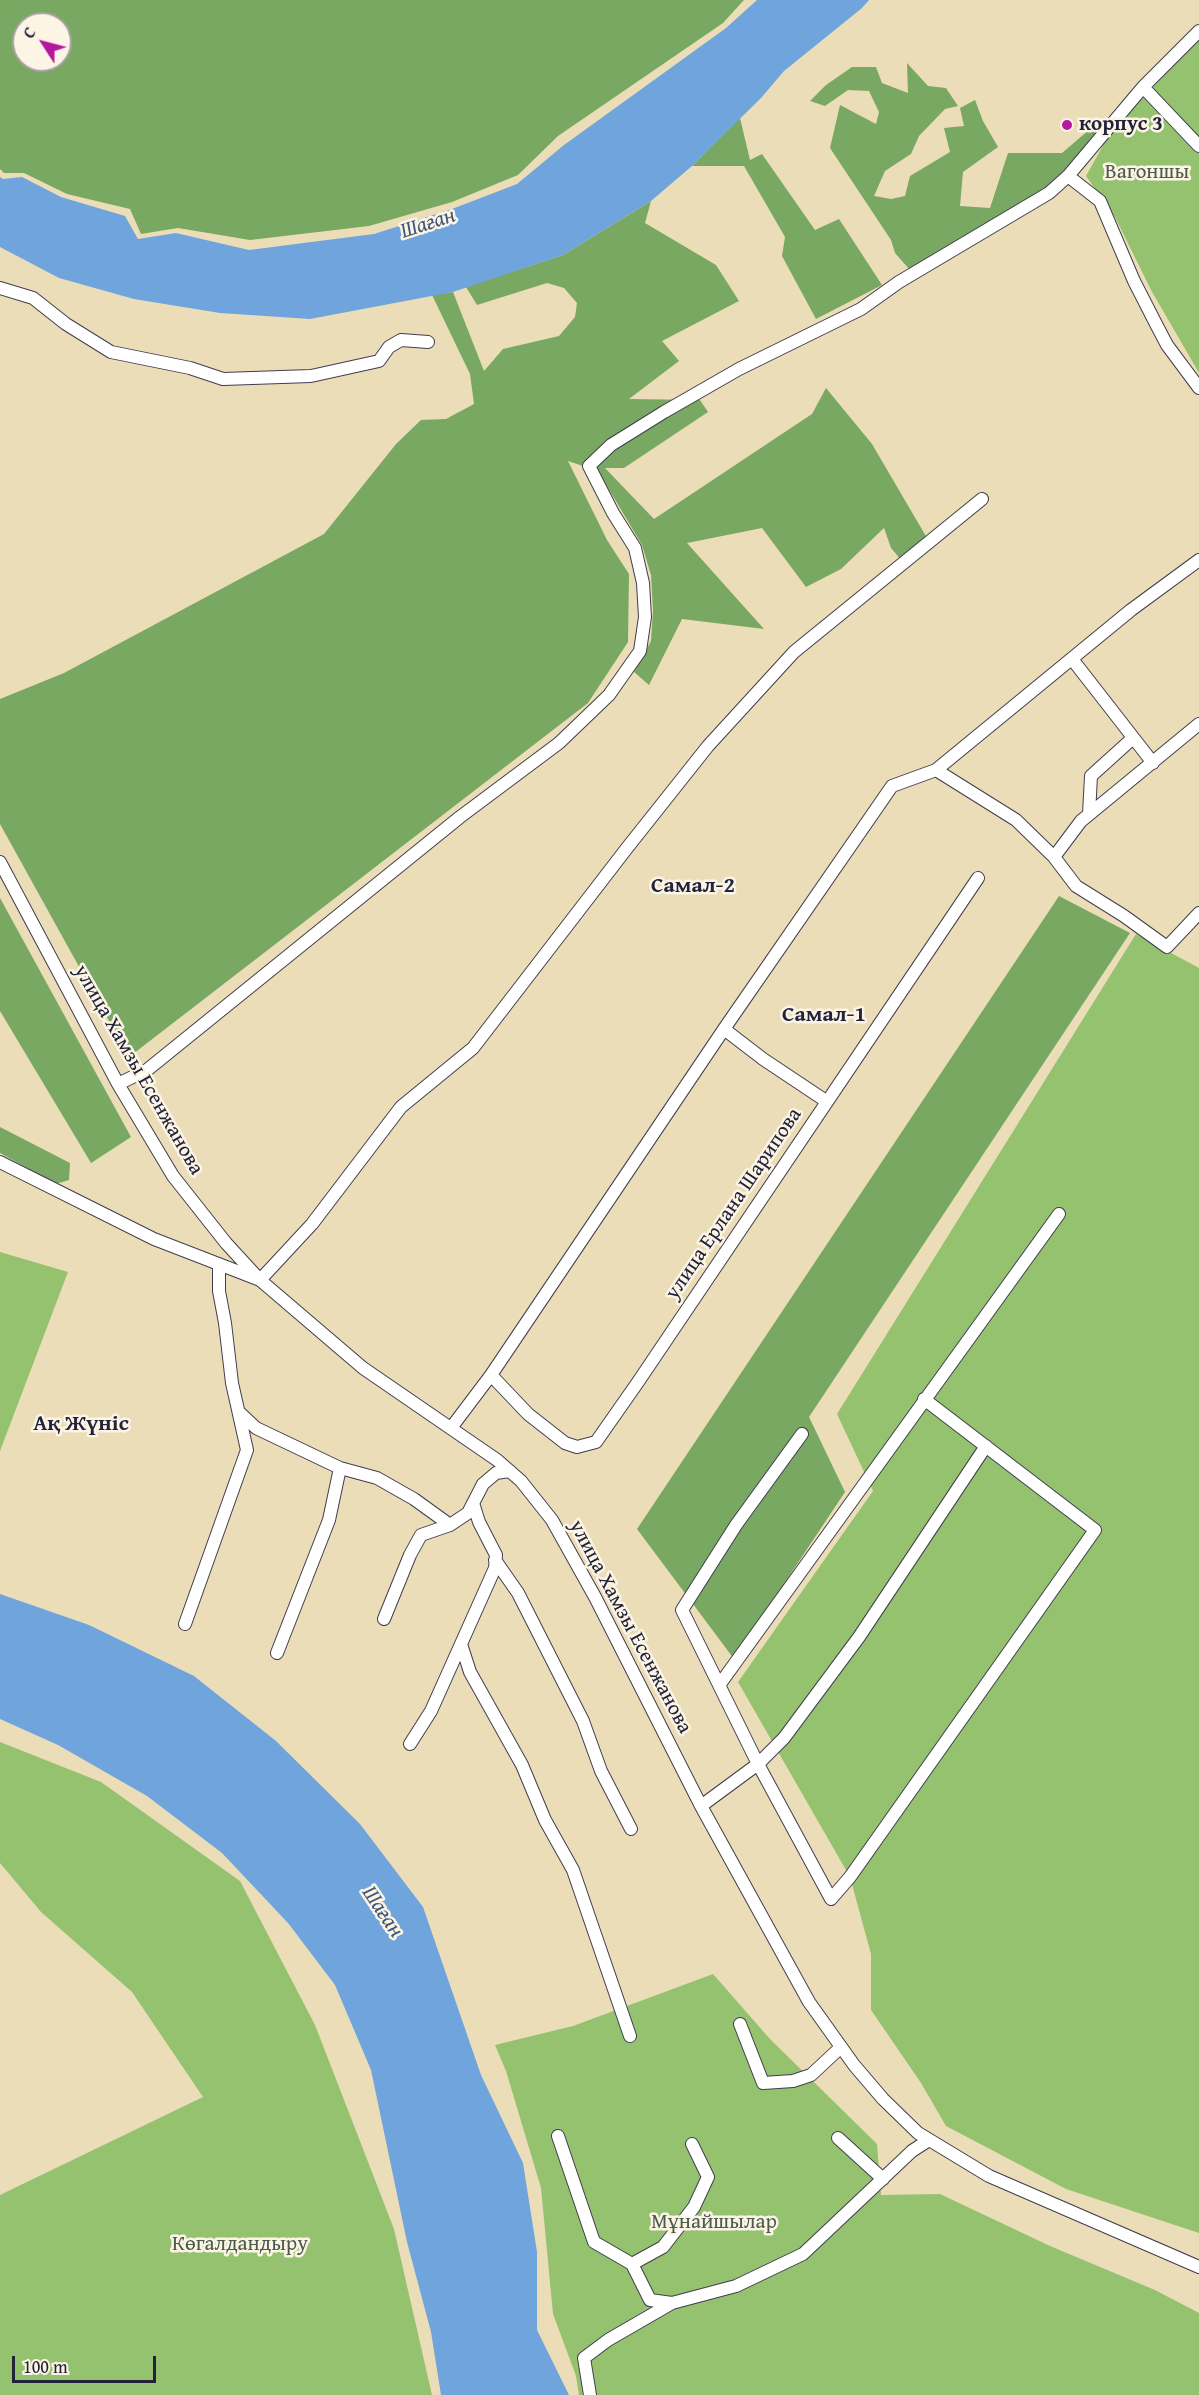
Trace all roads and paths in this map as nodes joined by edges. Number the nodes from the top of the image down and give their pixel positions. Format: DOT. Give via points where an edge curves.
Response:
graph roads {
  1 [pos="1199,31"];
  2 [pos="1143,87"];
  3 [pos="1199,146"];
  4 [pos="1068,176"];
  5 [pos="0,288"];
  6 [pos="428,342"];
  7 [pos="1199,388"];
  8 [pos="982,499"];
  9 [pos="1199,560"];
  10 [pos="1072,659"];
  11 [pos="1199,724"];
  12 [pos="1133,738"];
  13 [pos="1153,763"];
  14 [pos="936,770"];
  15 [pos="1089,814"];
  16 [pos="1054,857"];
  17 [pos="0,862"];
  18 [pos="978,878"];
  19 [pos="1199,913"];
  20 [pos="724,1029"];
  21 [pos="118,1084"];
  22 [pos="826,1101"];
  23 [pos="0,1162"];
  24 [pos="1059,1214"];
  25 [pos="219,1264"];
  26 [pos="260,1280"];
  27 [pos="491,1375"];
  28 [pos="924,1399"];
  29 [pos="239,1412"];
  30 [pos="451,1428"];
  31 [pos="802,1434"];
  32 [pos="986,1446"];
  33 [pos="340,1468"];
  34 [pos="510,1471"];
  35 [pos="473,1503"];
  36 [pos="450,1525"];
  37 [pos="495,1560"];
  38 [pos="384,1619"];
  39 [pos="185,1624"];
  40 [pos="461,1644"];
  41 [pos="277,1653"];
  42 [pos="720,1684"];
  43 [pos="410,1744"];
  44 [pos="758,1764"];
  45 [pos="701,1806"];
  46 [pos="631,1829"];
  47 [pos="740,2024"];
  48 [pos="630,2036"];
  49 [pos="841,2047"];
  50 [pos="558,2136"];
  51 [pos="838,2138"];
  52 [pos="929,2140"];
  53 [pos="692,2144"];
  54 [pos="883,2179"];
  55 [pos="632,2264"];
  56 [pos="1199,2266"];
  57 [pos="672,2303"];
  58 [pos="590,2395"];
  1 -- 2 [label="street"];
  2 -- 3 [label="street"];
  2 -- 4 [label="street"];
  4 -- 7 [label="street" via="1100,201 1155,324"];
  4 -- 21 [label="street" via="1048,193 861,309 739,369 664,412 611,445 589,466 635,548 643,583 645,617 640,651 609,695 559,742 147,1070"];
  5 -- 6 [label="street" via="33,298 111,352 223,379 311,376 379,361 389,347 401,340"];
  8 -- 26 [label="street" via="794,652 708,746 473,1048 401,1107 312,1224"];
  9 -- 10 [label="street"];
  10 -- 12 [label="street"];
  10 -- 14 [label="street"];
  11 -- 13 [label="street"];
  12 -- 13 [label="street"];
  12 -- 15 [label="street" via="1091,776"];
  13 -- 15 [label="street"];
  14 -- 16 [label="street" via="1016,820"];
  14 -- 20 [label="street" via="892,786"];
  15 -- 16 [label="street"];
  16 -- 19 [label="street" via="1076,886 1167,946"];
  17 -- 21 [label="street, улица Хамзы Есенжанова"];
  18 -- 22 [label="street, улица Ерлана Шарипова"];
  20 -- 22 [label="street"];
  20 -- 27 [label="street"];
  21 -- 26 [label="street, улица Хамзы Есенжанова" via="173,1176"];
  22 -- 27 [label="street, улица Ерлана Шарипова" via="596,1442 577,1447 565,1443 528,1414"];
  23 -- 25 [label="street" via="154,1239"];
  24 -- 28 [label="street"];
  25 -- 26 [label="street"];
  25 -- 29 [label="street" via="219,1291"];
  26 -- 30 [label="street, улица Хамзы Есенжанова" via="363,1368"];
  27 -- 30 [label="street"];
  28 -- 32 [label="street"];
  28 -- 42 [label="street"];
  29 -- 33 [label="street" via="256,1428"];
  29 -- 39 [label="street" via="247,1450"];
  30 -- 34 [label="street, улица Хамзы Есенжанова"];
  31 -- 42 [label="street" via="736,1525 682,1610"];
  32 -- 44 [label="street" via="859,1637 784,1738"];
  32 -- 44 [label="street" via="1095,1530 831,1899"];
  33 -- 36 [label="street" via="377,1478"];
  33 -- 41 [label="street" via="329,1520"];
  34 -- 35 [label="street" via="496,1473 483,1484"];
  34 -- 45 [label="street, улица Хамзы Есенжанова" via="552,1520 571,1551"];
  35 -- 36 [label="street" via="468,1513"];
  35 -- 37 [label="street"];
  36 -- 38 [label="street" via="421,1535"];
  37 -- 40 [label="street" via="495,1568"];
  37 -- 46 [label="street" via="518,1593 583,1721 601,1771"];
  40 -- 43 [label="street" via="431,1712"];
  40 -- 48 [label="street" via="470,1672 522,1765 545,1820 573,1870"];
  42 -- 44 [label="street"];
  44 -- 45 [label="street"];
  45 -- 49 [label="street, улица Хамзы Есенжанова" via="809,2002"];
  47 -- 49 [label="street" via="763,2083 811,2075"];
  49 -- 52 [label="street, улица Хамзы Есенжанова" via="883,2098"];
  50 -- 55 [label="street" via="594,2242"];
  51 -- 54 [label="street"];
  52 -- 54 [label="street"];
  52 -- 56 [label="street, улица Хамзы Есенжанова" via="988,2176"];
  53 -- 55 [label="street" via="708,2176 694,2207 663,2247"];
  54 -- 57 [label="street" via="803,2254 736,2286"];
  55 -- 57 [label="street" via="650,2300"];
  57 -- 58 [label="street" via="584,2358"];
}
